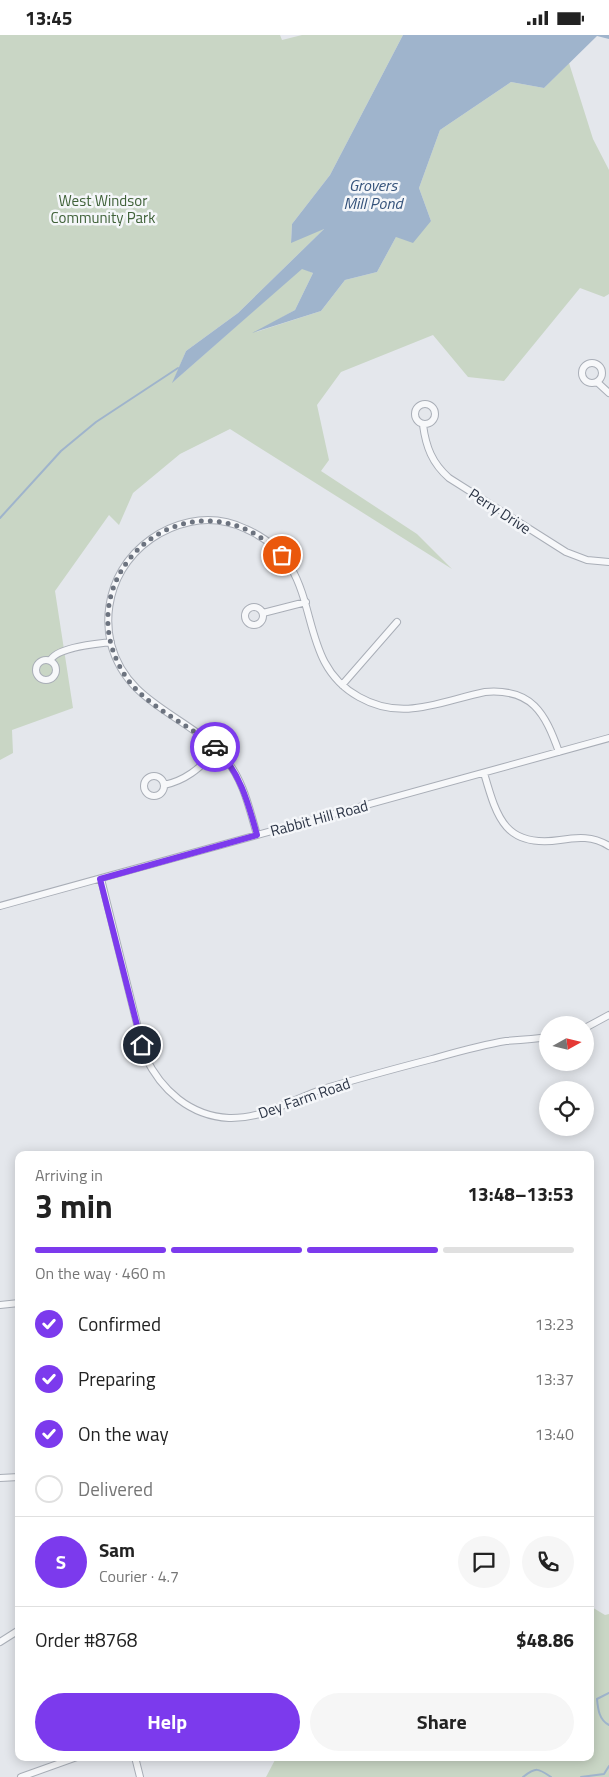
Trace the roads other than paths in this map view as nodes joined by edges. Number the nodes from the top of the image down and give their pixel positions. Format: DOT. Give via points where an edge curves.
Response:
graph roads {
  1 [pos="597,382"];
  2 [pos="609,393"];
  3 [pos="423,425"];
  4 [pos="609,562"];
  5 [pos="306,602"];
  6 [pos="263,613"];
  7 [pos="396,622"];
  8 [pos="111,642"];
  9 [pos="50,661"];
  10 [pos="342,685"];
  11 [pos="609,738"];
  12 [pos="218,750"];
  13 [pos="559,752"];
  14 [pos="484,773"];
  15 [pos="164,785"];
  16 [pos="257,835"];
  17 [pos="609,847"];
  18 [pos="100,879"];
  19 [pos="0,906"];
  20 [pos="609,1015"];
  21 [pos="594,1024"];
  22 [pos="539,1038"];
  23 [pos="15,1303"];
  24 [pos="0,1305"];
  25 [pos="15,1477"];
  26 [pos="0,1478"];
  27 [pos="15,1633"];
  28 [pos="0,1642"];
  29 [pos="67,1761"];
  30 [pos="136,1761"];
  31 [pos="21,1777"];
  32 [pos="140,1777"];
  1 -- 2 [label="street"];
  3 -- 4 [label="street, Perry Drive" via="430,455 449,478 566,553 587,560"];
  5 -- 6 [label="street"];
  5 -- 8 [label="street" via="290,565 263,538 229,523 194,521 153,537 123,568 110,602"];
  5 -- 10 [label="street" via="322,658"];
  7 -- 10 [label="street"];
  8 -- 9 [label="street" via="59,652"];
  8 -- 12 [label="street" via="119,665 133,686"];
  10 -- 13 [label="street" via="368,702 403,709 427,707 485,691 515,694 532,703 545,717"];
  11 -- 13 [label="street, Rabbit Hill Road"];
  12 -- 15 [label="street" via="189,776"];
  12 -- 16 [label="street" via="240,782"];
  13 -- 14 [label="street, Rabbit Hill Road"];
  14 -- 16 [label="street, Rabbit Hill Road"];
  14 -- 17 [label="street" via="494,809 510,831 526,839 545,842 588,838"];
  16 -- 18 [label="street, Rabbit Hill Road"];
  18 -- 19 [label="street, Rabbit Hill Road"];
  18 -- 22 [label="street, Dey Farm Road" via="145,1056 163,1086 182,1102 203,1113 228,1118 253,1116 324,1089 454,1053 506,1041"];
  20 -- 21 [label="street"];
  23 -- 24 [label="street"];
  25 -- 26 [label="street"];
  27 -- 28 [label="street"];
  29 -- 31 [label="street"];
  30 -- 32 [label="street"];
}
